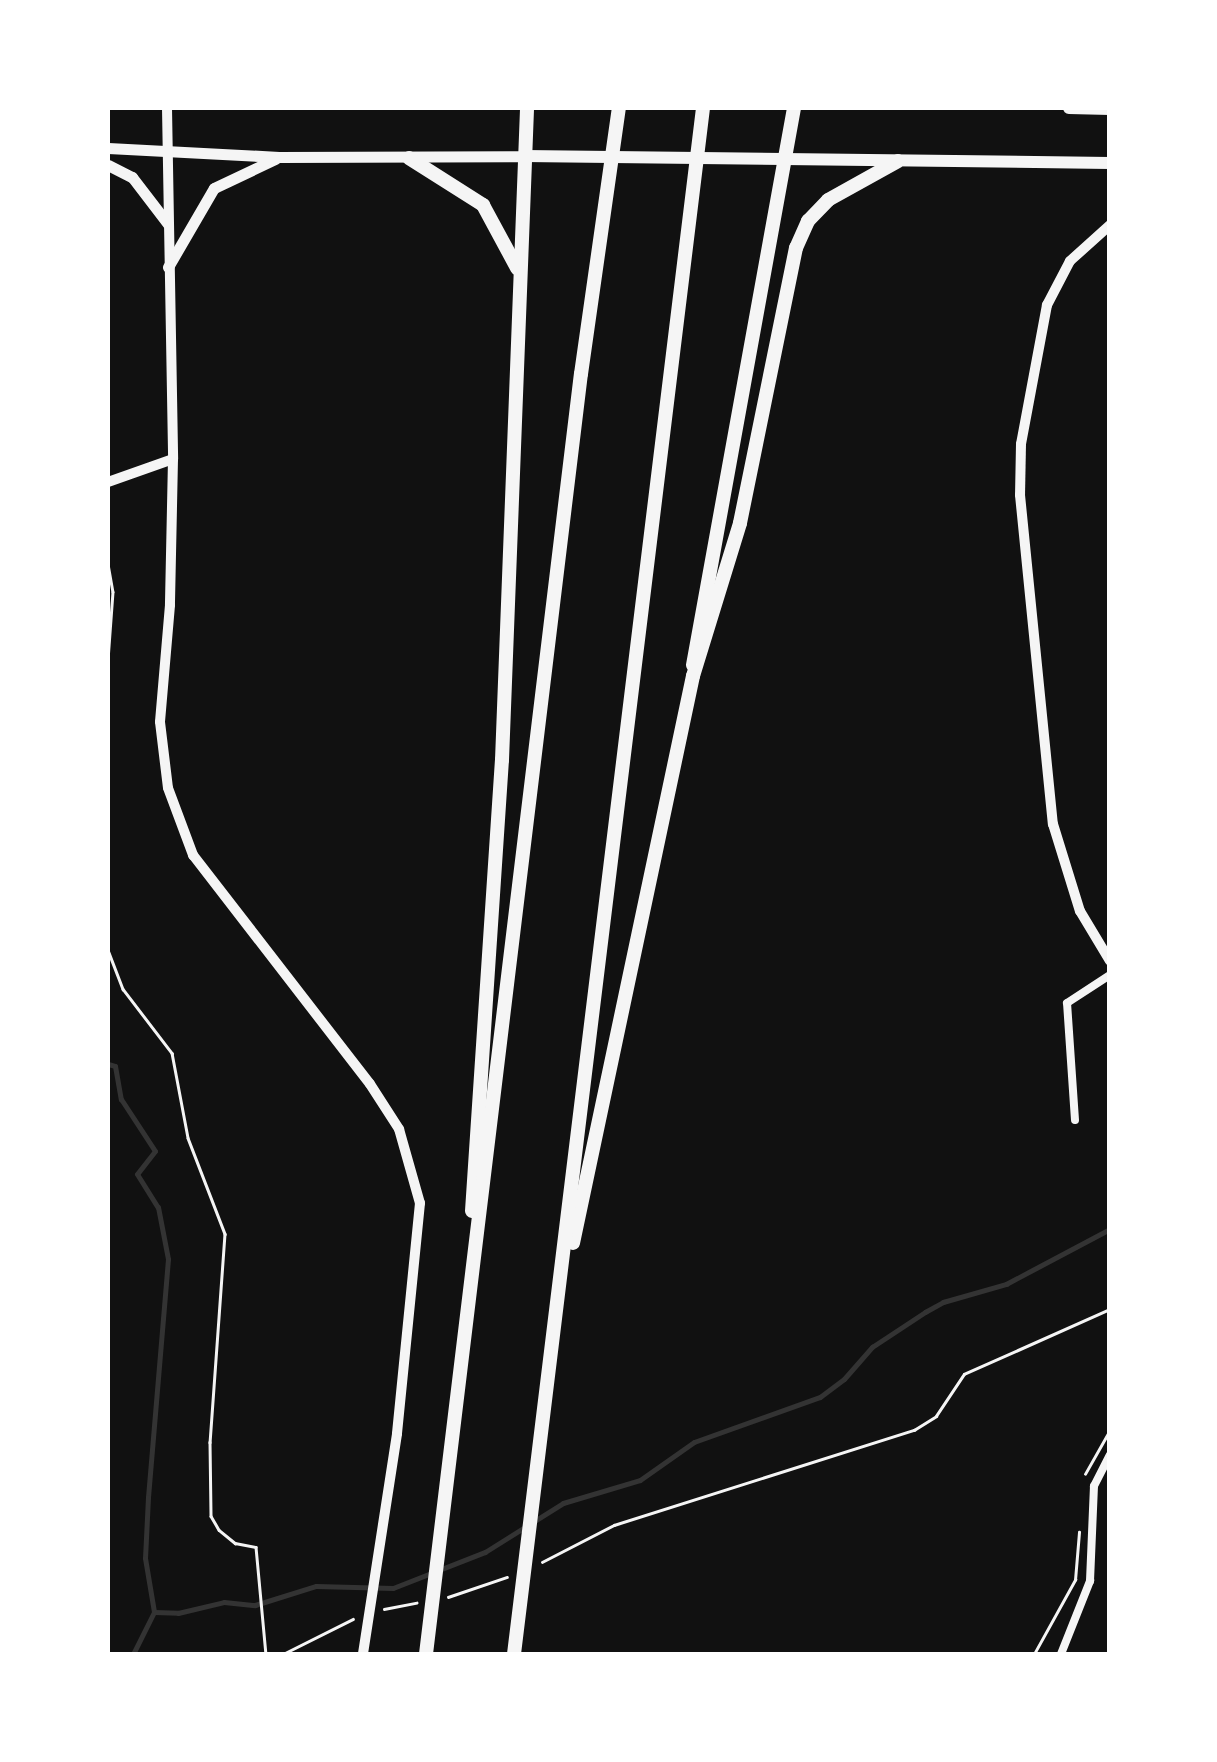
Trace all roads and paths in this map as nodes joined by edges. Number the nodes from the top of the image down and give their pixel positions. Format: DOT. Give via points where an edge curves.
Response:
graph roads {
  1 [pos="167,108"];
  2 [pos="528,108"];
  3 [pos="619,108"];
  4 [pos="703,108"];
  5 [pos="794,108"];
  6 [pos="1069,108"];
  7 [pos="1110,109"];
  8 [pos="108,148"];
  9 [pos="166,149"];
  10 [pos="524,156"];
  11 [pos="279,157"];
  12 [pos="409,158"];
  13 [pos="786,158"];
  14 [pos="898,161"];
  15 [pos="1110,163"];
  16 [pos="108,164"];
  17 [pos="168,224"];
  18 [pos="1110,225"];
  19 [pos="168,268"];
  20 [pos="519,271"];
  21 [pos="172,459"];
  22 [pos="111,480"];
  23 [pos="108,564"];
  24 [pos="108,660"];
  25 [pos="693,676"];
  26 [pos="108,950"];
  27 [pos="1110,961"];
  28 [pos="1110,975"];
  29 [pos="1075,1120"];
  30 [pos="560,1296"];
  31 [pos="470,1302"];
  32 [pos="1110,1309"];
  33 [pos="1110,1430"];
  34 [pos="1110,1455"];
  35 [pos="1083,1481"];
  36 [pos="1080,1520"];
  37 [pos="532,1566"];
  38 [pos="517,1573"];
  39 [pos="443,1598"];
  40 [pos="426,1601"];
  41 [pos="378,1611"];
  42 [pos="364,1616"];
  43 [pos="426,1650"];
  44 [pos="266,1654"];
  45 [pos="283,1654"];
  46 [pos="362,1654"];
  47 [pos="514,1654"];
  48 [pos="1034,1654"];
  49 [pos="1061,1654"];
  1 -- 9 [label="street"];
  2 -- 10 [label="highway"];
  3 -- 31 [label="highway"];
  4 -- 30 [label="highway"];
  5 -- 13 [label="highway"];
  6 -- 7 [label="highway"];
  8 -- 9 [label="main road"];
  9 -- 11 [label="main road"];
  9 -- 17 [label="street"];
  10 -- 12 [label="main road"];
  10 -- 13 [label="highway"];
  10 -- 20 [label="highway"];
  11 -- 12 [label="main road"];
  11 -- 19 [label="main road" via="214,188"];
  12 -- 20 [label="highway" via="483,205"];
  13 -- 14 [label="highway"];
  13 -- 25 [label="highway" via="692,650"];
  14 -- 15 [label="highway"];
  14 -- 25 [label="highway" via="828,200 799,238 740,523"];
  16 -- 17 [label="main road" via="126,172"];
  17 -- 19 [label="street"];
  18 -- 27 [label="street" via="1070,261 1047,305 1021,444 1020,495 1052,824 1080,911"];
  19 -- 21 [label="street"];
  20 -- 31 [label="highway" via="502,760 474,1148"];
  21 -- 22 [label="street"];
  21 -- 46 [label="street" via="160,722 168,788 194,854 399,1128 420,1203"];
  23 -- 24 [label="path"];
  25 -- 30 [label="highway" via="592,1172"];
  26 -- 44 [label="path" via="122,989 172,1053 188,1138 224,1234 210,1442 212,1516 235,1542 256,1547"];
  28 -- 29 [label="street" via="1067,1003"];
  30 -- 47 [label="highway"];
  31 -- 43 [label="highway"];
  32 -- 37 [label="path" via="964,1374 936,1416 914,1430 614,1525"];
  33 -- 35 [label="path"];
  34 -- 49 [label="street" via="1094,1486 1090,1581"];
  36 -- 48 [label="path" via="1075,1580"];
  38 -- 39 [label="path"];
  40 -- 41 [label="path"];
  42 -- 45 [label="path"];
}
